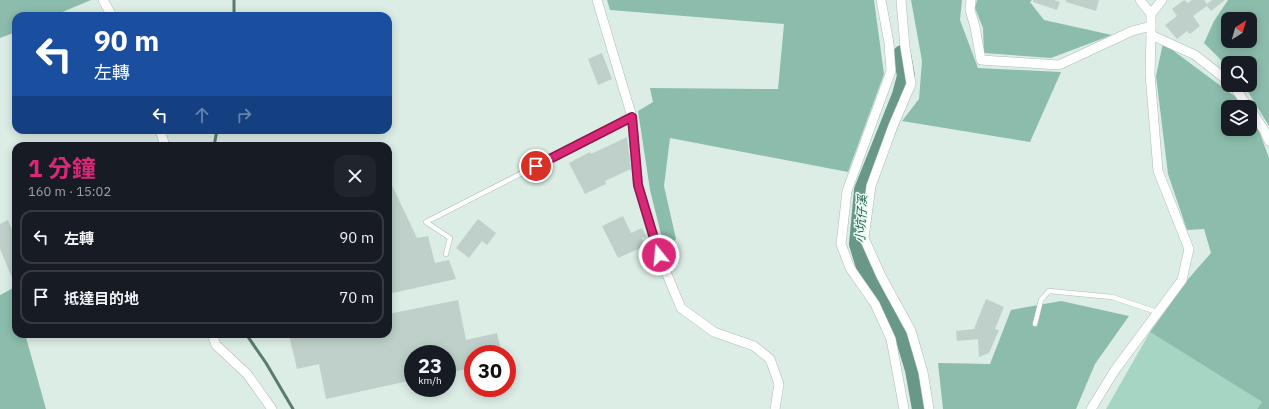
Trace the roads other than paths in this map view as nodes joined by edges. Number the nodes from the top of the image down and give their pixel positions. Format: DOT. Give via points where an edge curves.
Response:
graph roads {
  1 [pos="103,0"];
  2 [pos="596,0"];
  3 [pos="881,0"];
  4 [pos="901,0"];
  5 [pos="971,0"];
  6 [pos="1140,0"];
  7 [pos="1162,0"];
  8 [pos="110,12"];
  9 [pos="1151,14"];
  10 [pos="1151,30"];
  11 [pos="1221,75"];
  12 [pos="632,117"];
  13 [pos="1257,120"];
  14 [pos="1269,141"];
  15 [pos="446,254"];
  16 [pos="1157,312"];
  17 [pos="1035,324"];
  18 [pos="213,338"];
  19 [pos="272,409"];
  20 [pos="775,409"];
  21 [pos="904,409"];
  22 [pos="929,409"];
  23 [pos="1091,409"];
  1 -- 8 [label="street"];
  2 -- 12 [label="street"];
  3 -- 21 [label="street" via="889,43 891,72 847,191 841,244 850,268 875,304 891,339"];
  4 -- 22 [label="street" via="911,84 871,186 864,238 911,331 923,372"];
  5 -- 10 [label="street" via="970,10 976,27 981,60 1059,65 1132,31"];
  6 -- 9 [label="street"];
  7 -- 9 [label="street"];
  9 -- 10 [label="street"];
  10 -- 11 [label="street" via="1195,55"];
  10 -- 16 [label="street" via="1150,74 1158,171 1189,249 1182,280"];
  12 -- 15 [label="lane" via="426,222 450,238"];
  12 -- 20 [label="street" via="638,185 659,255 681,308 714,332 754,346 770,359 779,384"];
  13 -- 14 [label="street"];
  16 -- 17 [label="lane" via="1112,297 1049,291 1041,300"];
  16 -- 23 [label="street" via="1115,370"];
  18 -- 19 [label="street" via="216,345 247,374"];
}
